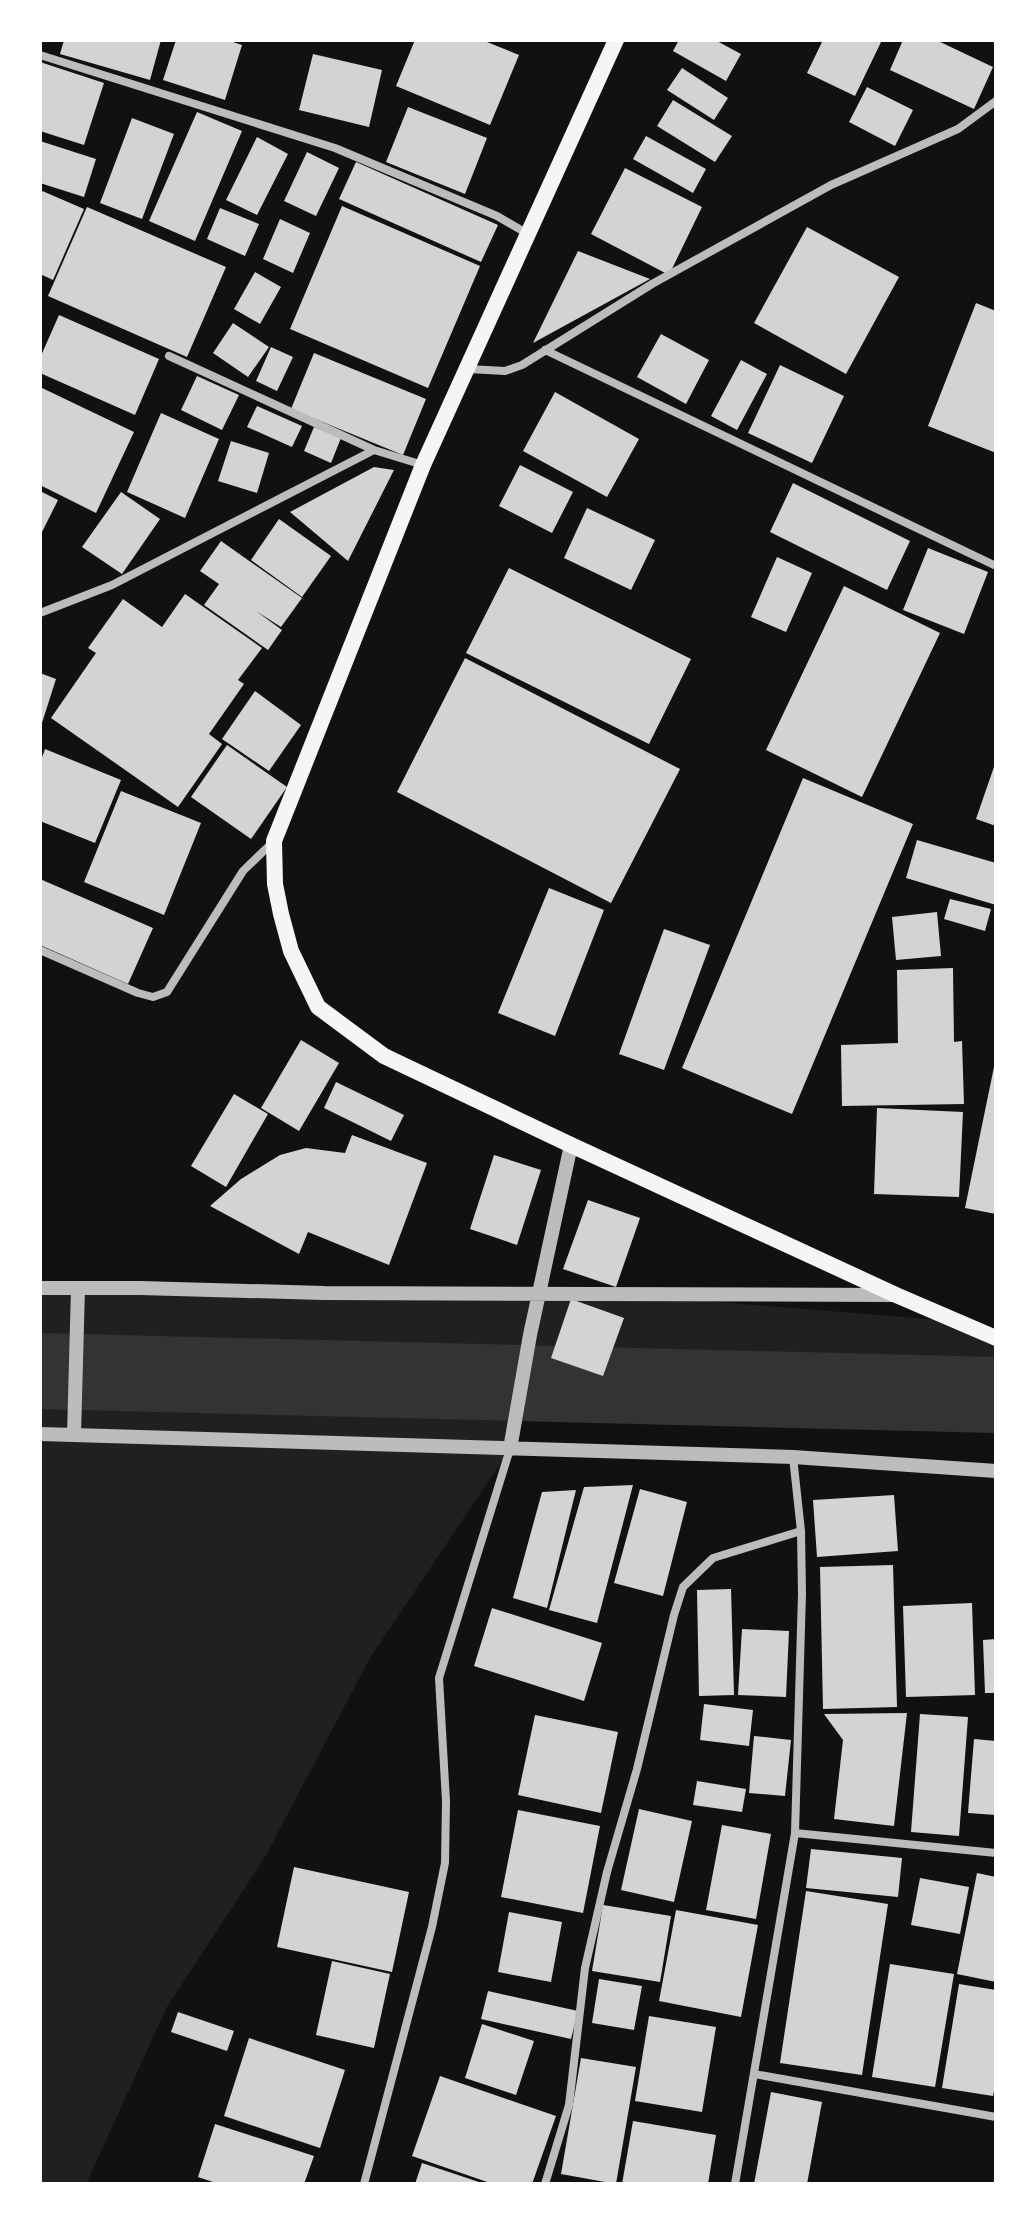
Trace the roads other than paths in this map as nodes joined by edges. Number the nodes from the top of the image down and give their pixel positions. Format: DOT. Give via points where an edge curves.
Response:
graph roads {
  1 [pos="616,40"];
  2 [pos="40,55"];
  3 [pos="996,101"];
  4 [pos="529,234"];
  5 [pos="545,350"];
  6 [pos="169,356"];
  7 [pos="468,369"];
  8 [pos="374,450"];
  9 [pos="423,465"];
  10 [pos="996,566"];
  11 [pos="40,613"];
  12 [pos="274,841"];
  13 [pos="40,950"];
  14 [pos="571,1145"];
  15 [pos="40,1288"];
  16 [pos="78,1288"];
  17 [pos="541,1293"];
  18 [pos="896,1295"];
  19 [pos="996,1338"];
  20 [pos="40,1434"];
  21 [pos="74,1435"];
  22 [pos="510,1449"];
  23 [pos="793,1457"];
  24 [pos="996,1471"];
  25 [pos="801,1531"];
  26 [pos="795,1833"];
  27 [pos="996,1853"];
  28 [pos="754,2074"];
  29 [pos="996,2117"];
  30 [pos="364,2184"];
  31 [pos="545,2184"];
  32 [pos="735,2184"];
  1 -- 4 [label="main road"];
  2 -- 4 [label="street" via="335,148"];
  3 -- 5 [label="street" via="958,129 831,185"];
  4 -- 7 [label="main road"];
  5 -- 7 [label="street" via="505,371"];
  5 -- 10 [label="street"];
  6 -- 8 [label="street"];
  7 -- 9 [label="main road"];
  8 -- 9 [label="street"];
  8 -- 11 [label="street" via="112,585"];
  9 -- 12 [label="main road"];
  12 -- 13 [label="street" via="243,871 167,992 153,997 138,993"];
  12 -- 14 [label="main road" via="281,914 291,951 318,1007 384,1056"];
  14 -- 17 [label="street"];
  14 -- 18 [label="main road"];
  15 -- 16 [label="street"];
  16 -- 17 [label="street"];
  16 -- 21 [label="street"];
  17 -- 18 [label="street"];
  17 -- 22 [label="street"];
  18 -- 19 [label="main road"];
  20 -- 21 [label="street"];
  21 -- 22 [label="street"];
  22 -- 23 [label="street"];
  22 -- 30 [label="street" via="439,1678 445,1863"];
  23 -- 24 [label="street"];
  23 -- 25 [label="street"];
  25 -- 26 [label="street"];
  25 -- 31 [label="street" via="713,1558 683,1587 607,1872 585,1968 569,2105"];
  26 -- 27 [label="street"];
  26 -- 28 [label="street"];
  28 -- 29 [label="street"];
  28 -- 32 [label="street"];
}
